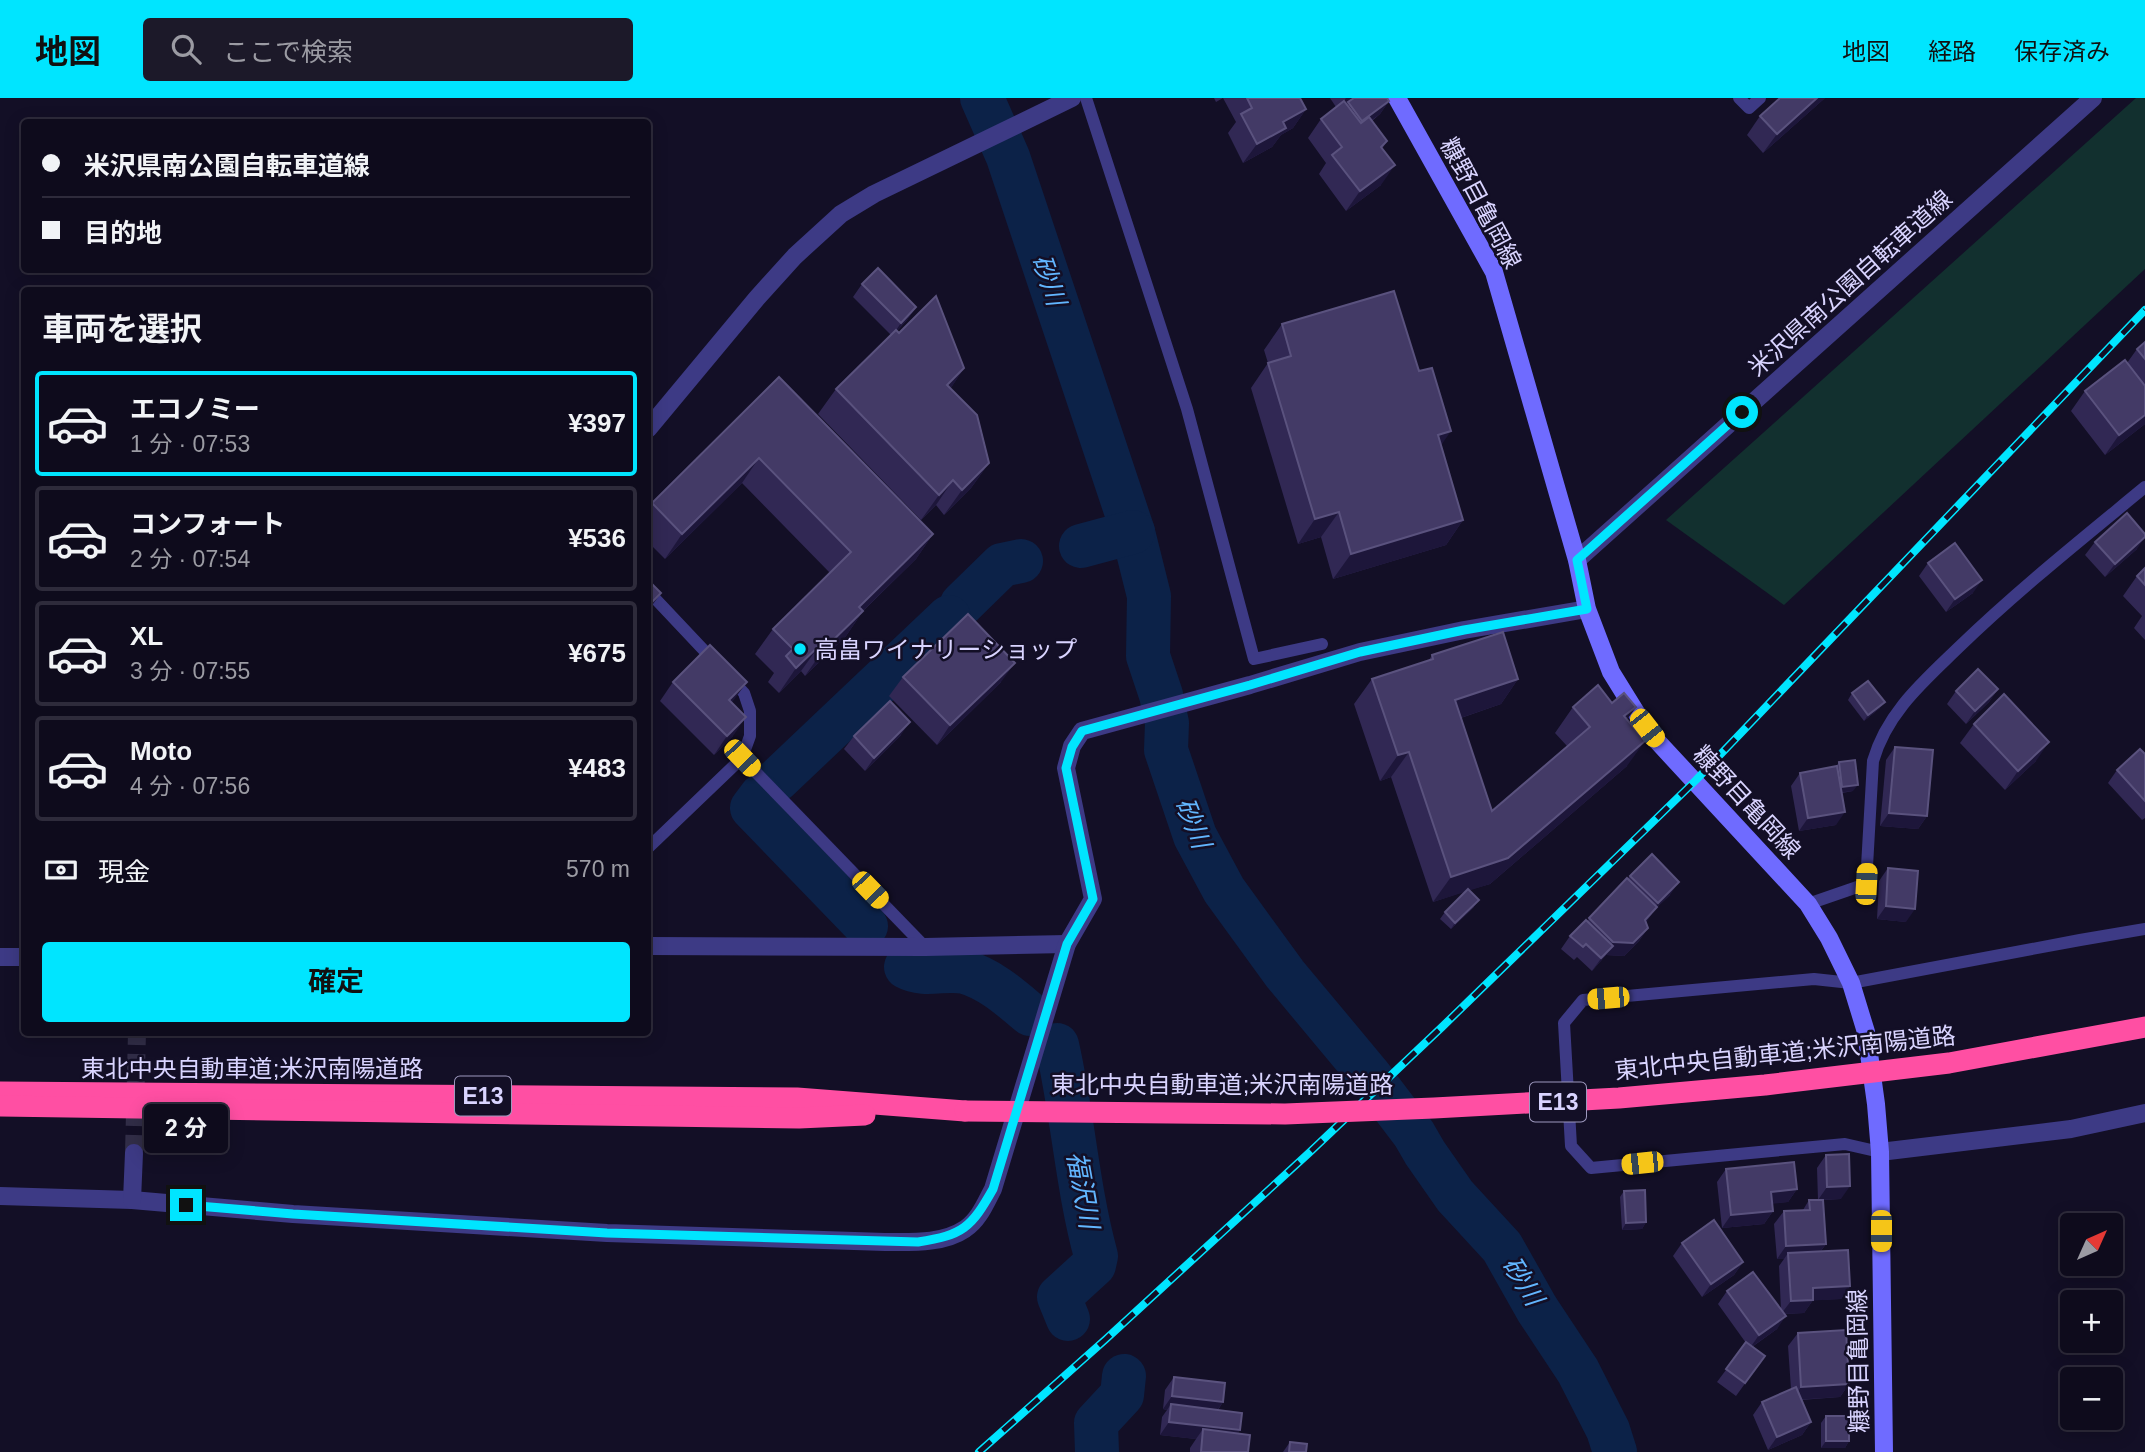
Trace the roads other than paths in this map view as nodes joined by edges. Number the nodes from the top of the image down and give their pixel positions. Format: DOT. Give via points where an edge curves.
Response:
graph roads {
  1 [pos="1072,98"];
  2 [pos="1086,98"];
  3 [pos="1740,98"];
  4 [pos="1760,98"];
  5 [pos="2093,98"];
  6 [pos="1401,100"];
  7 [pos="651,425"];
  8 [pos="2145,487"];
  9 [pos="1577,560"];
  10 [pos="651,594"];
  11 [pos="1587,609"];
  12 [pos="1322,644"];
  13 [pos="742,758"];
  14 [pos="651,845"];
  15 [pos="1808,904"];
  16 [pos="2145,929"];
  17 [pos="1067,944"];
  18 [pos="651,946"];
  19 [pos="925,947"];
  20 [pos="0,957"];
  21 [pos="21,957"];
  22 [pos="1851,983"];
  23 [pos="2145,1027"];
  24 [pos="0,1092"];
  25 [pos="0,1106"];
  26 [pos="965,1111"];
  27 [pos="2145,1112"];
  28 [pos="1880,1152"];
  29 [pos="134,1153"];
  30 [pos="0,1196"];
  31 [pos="132,1200"];
  32 [pos="1884,1452"];
  1 -- 7 [label="street" via="841,214 757,298"];
  2 -- 12 [label="lane" via="1187,409 1254,659"];
  3 -- 4 [label="lane" via="1749,108"];
  5 -- 9 [label="street, 米沢県南公園自転車道線"];
  6 -- 9 [label="main road, 糠野目亀岡線" via="1494,272"];
  8 -- 15 [label="lane" via="1998,609 1901,706 1878,742 1873,761 1866,884"];
  9 -- 11 [label="main road, 糠野目亀岡線"];
  10 -- 13 [label="lane" via="744,693 750,711 750,737"];
  11 -- 15 [label="main road, 糠野目亀岡線" via="1611,672 1637,714"];
  11 -- 17 [label="street" via="1360,652 1082,731 1066,768 1093,899"];
  13 -- 14 [label="lane"];
  13 -- 19 [label="lane"];
  15 -- 22 [label="main road, 糠野目亀岡線"];
  16 -- 22 [label="lane"];
  17 -- 19 [label="street"];
  17 -- 31 [label="street" via="993,1189 965,1229 944,1238 885,1242 607,1233"];
  18 -- 19 [label="street"];
  20 -- 21 [label="street"];
  22 -- 28 [label="main road, 糠野目亀岡線" via="1866,1032"];
  22 -- 28 [label="lane" via="1814,979 1583,1000 1564,1023 1571,1146 1591,1168 1845,1144"];
  23 -- 26 [label="highway, 東北中央自動車道;米沢南陽道路 / E13, bridge" via="1949,1063 1619,1098 1285,1114"];
  24 -- 26 [label="highway, 東北中央自動車道;米沢南陽道路 / E13" via="797,1098"];
  25 -- 26 [label="highway, 東北中央自動車道;米沢南陽道路 / E13" via="799,1118"];
  27 -- 28 [label="street" via="2071,1129"];
  28 -- 32 [label="main road, 糠野目亀岡線"];
  29 -- 31 [label="street"];
  30 -- 31 [label="street"];
}
